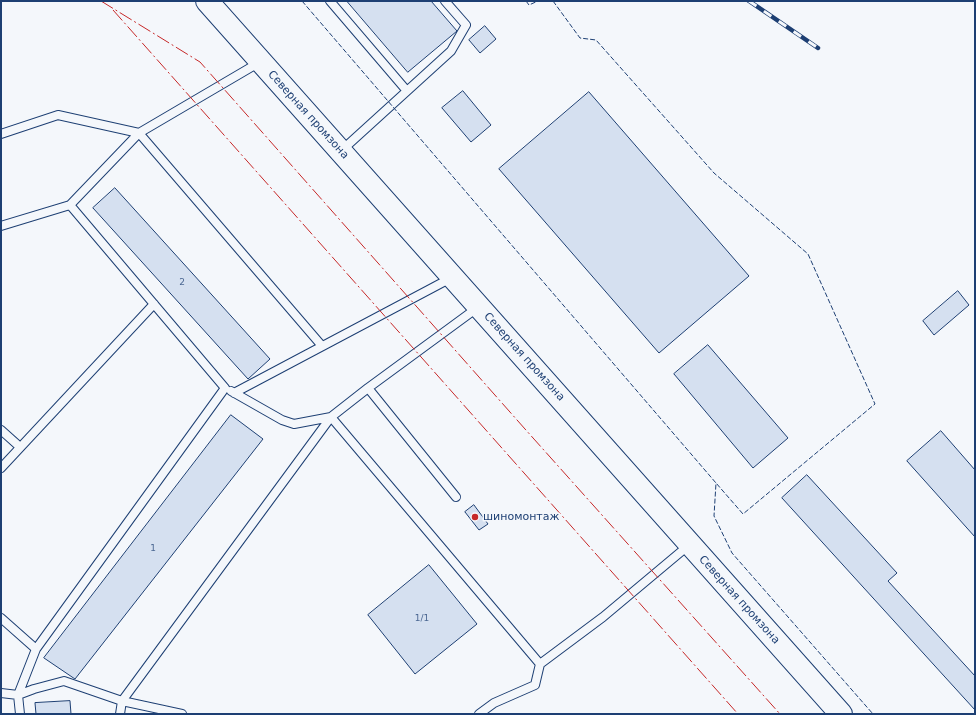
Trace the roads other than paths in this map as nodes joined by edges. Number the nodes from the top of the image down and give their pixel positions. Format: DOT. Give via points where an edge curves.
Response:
graph roads {
  1 [pos="207,1"];
  2 [pos="330,1"];
  3 [pos="445,1"];
  4 [pos="261,62"];
  5 [pos="407,91"];
  6 [pos="139,132"];
  7 [pos="1,134"];
  8 [pos="340,152"];
  9 [pos="70,205"];
  10 [pos="1,226"];
  11 [pos="452,277"];
  12 [pos="154,304"];
  13 [pos="479,307"];
  14 [pos="322,346"];
  15 [pos="225,388"];
  16 [pos="368,388"];
  17 [pos="234,393"];
  18 [pos="331,418"];
  19 [pos="1,430"];
  20 [pos="20,447"];
  21 [pos="1,468"];
  22 [pos="456,497"];
  23 [pos="690,544"];
  24 [pos="1,618"];
  25 [pos="36,649"];
  26 [pos="540,664"];
  27 [pos="1,693"];
  28 [pos="18,695"];
  29 [pos="122,701"];
  30 [pos="494,703"];
  31 [pos="20,714"];
  32 [pos="120,714"];
  33 [pos="178,714"];
  34 [pos="479,714"];
  35 [pos="485,714"];
  36 [pos="841,714"];
  1 -- 4 [label="main road, Северная промзона"];
  2 -- 5 [label="lane"];
  3 -- 5 [label="lane" via="466,26 451,52"];
  4 -- 6 [label="lane"];
  4 -- 8 [label="main road, Северная промзона"];
  5 -- 8 [label="lane"];
  6 -- 7 [label="lane" via="58,115"];
  6 -- 9 [label="lane"];
  6 -- 14 [label="lane"];
  8 -- 11 [label="main road, Северная промзона"];
  9 -- 10 [label="lane"];
  9 -- 12 [label="lane"];
  11 -- 13 [label="main road, Северная промзона"];
  11 -- 14 [label="lane"];
  12 -- 15 [label="lane"];
  12 -- 20 [label="lane"];
  13 -- 16 [label="lane"];
  13 -- 23 [label="main road, Северная промзона"];
  14 -- 17 [label="lane"];
  15 -- 17 [label="lane"];
  15 -- 25 [label="lane"];
  16 -- 18 [label="lane"];
  16 -- 22 [label="lane"];
  17 -- 18 [label="lane" via="294,424"];
  18 -- 26 [label="lane"];
  18 -- 29 [label="lane"];
  19 -- 20 [label="lane"];
  20 -- 21 [label="lane"];
  23 -- 26 [label="lane" via="603,617"];
  23 -- 36 [label="main road, Северная промзона"];
  24 -- 25 [label="lane"];
  25 -- 28 [label="lane"];
  26 -- 30 [label="lane" via="534,685"];
  27 -- 28 [label="lane"];
  28 -- 29 [label="lane" via="64,682"];
  28 -- 31 [label="lane"];
  29 -- 32 [label="lane"];
  29 -- 33 [label="lane"];
  30 -- 34 [label="lane"];
  30 -- 35 [label="lane"];
}
